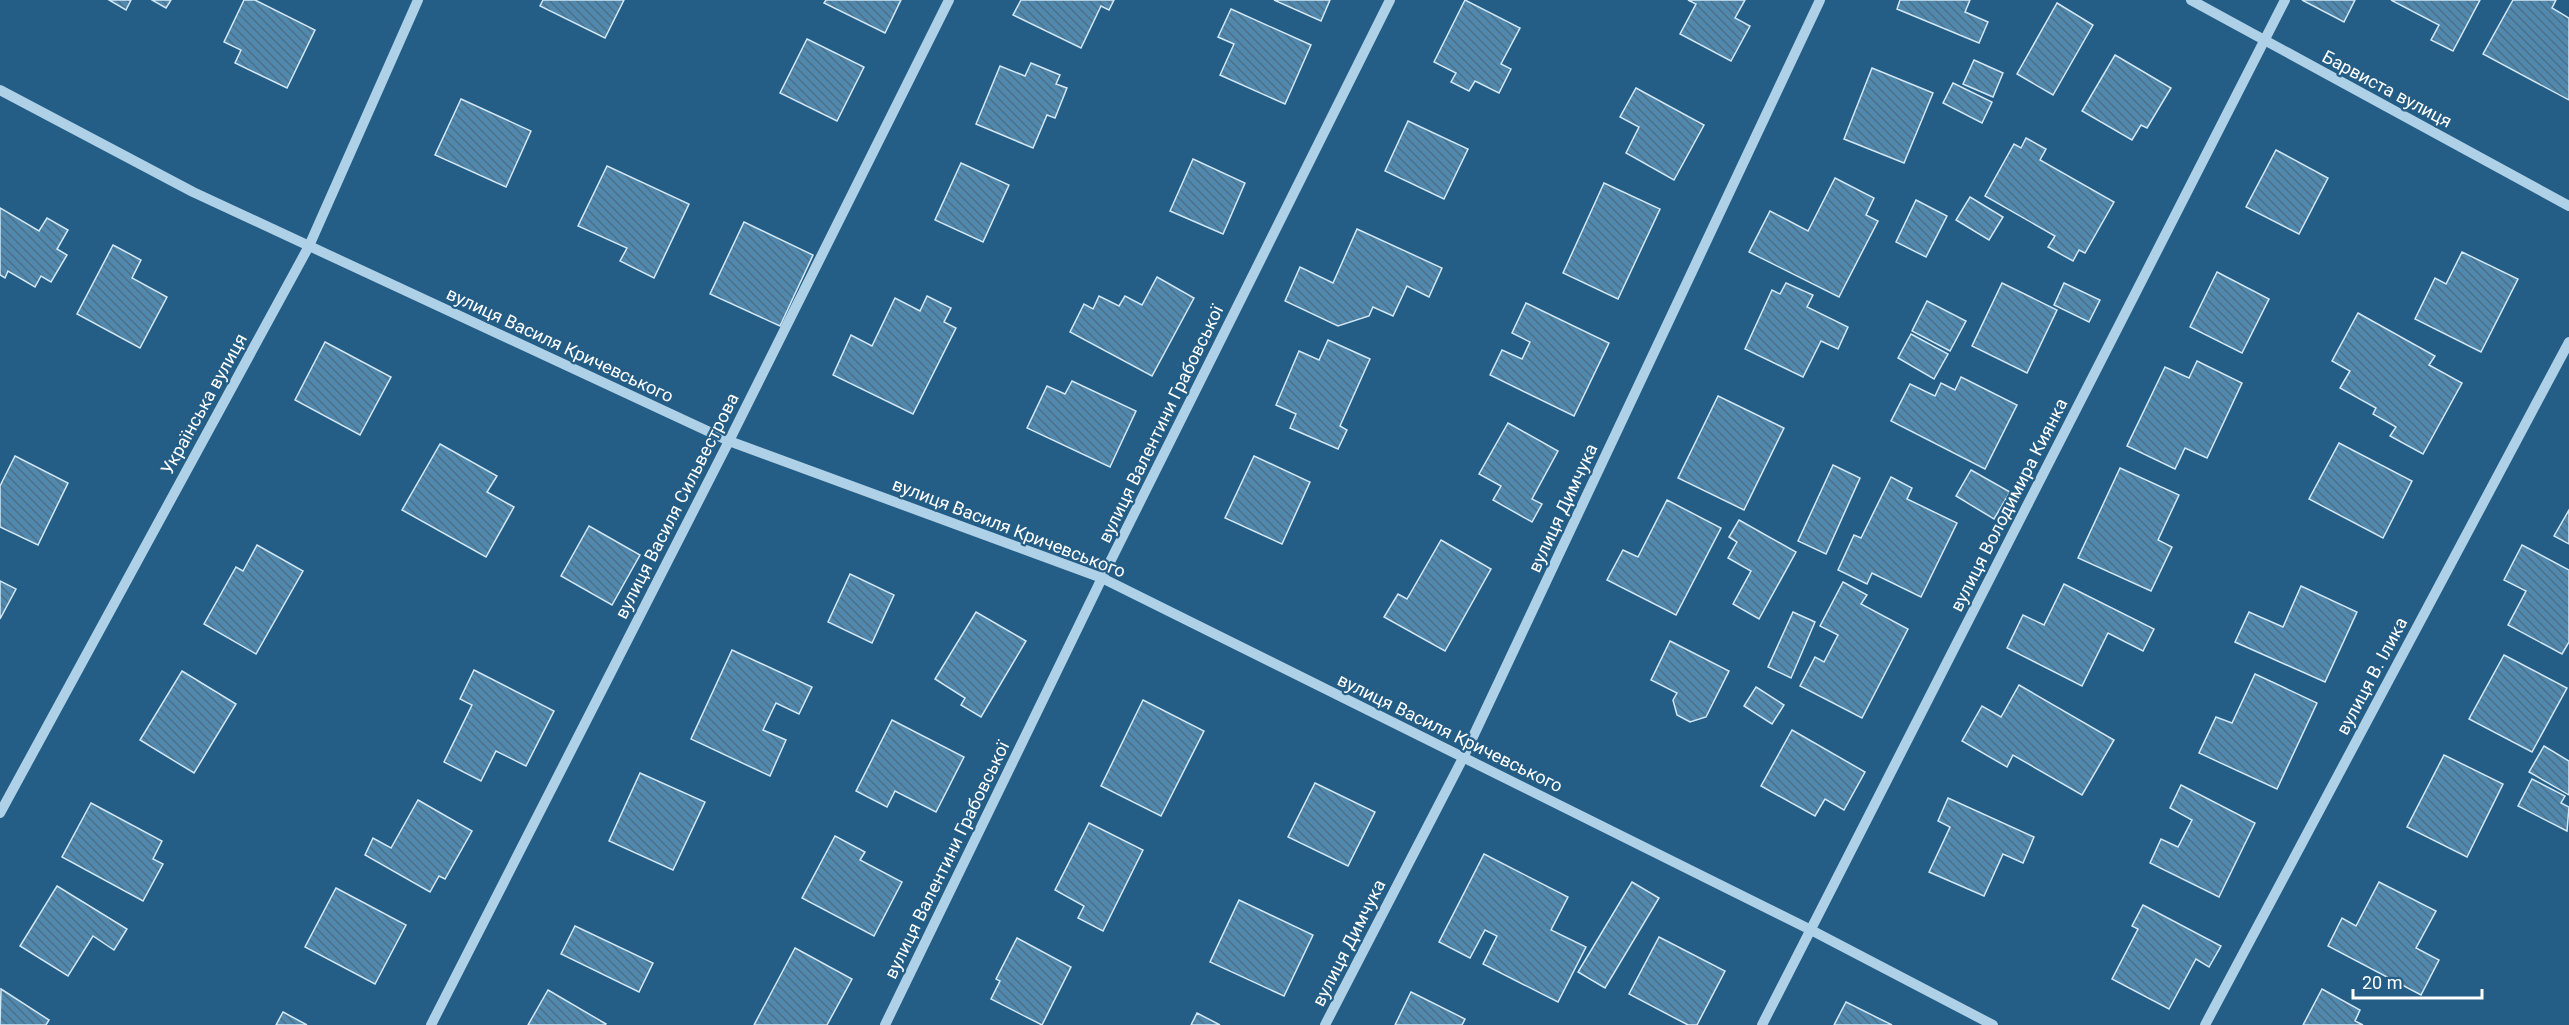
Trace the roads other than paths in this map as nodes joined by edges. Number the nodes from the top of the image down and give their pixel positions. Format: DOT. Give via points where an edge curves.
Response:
graph roads {
  1 [pos="418,0"];
  2 [pos="949,0"];
  3 [pos="1390,0"];
  4 [pos="1820,0"];
  5 [pos="2191,0"];
  6 [pos="2285,0"];
  7 [pos="2264,41"];
  8 [pos="0,90"];
  9 [pos="2569,206"];
  10 [pos="309,246"];
  11 [pos="2569,342"];
  12 [pos="729,441"];
  13 [pos="1102,578"];
  14 [pos="1463,758"];
  15 [pos="0,813"];
  16 [pos="1811,930"];
  17 [pos="431,1025"];
  18 [pos="885,1025"];
  19 [pos="1325,1025"];
  20 [pos="1762,1025"];
  21 [pos="1993,1025"];
  22 [pos="2205,1025"];
  1 -- 10 [label="street, Українська вулиця"];
  2 -- 12 [label="street, вулиця Василя Сильвестрова"];
  3 -- 13 [label="street, вулиця Валентини Грабовської"];
  4 -- 14 [label="street, вулиця Димчука"];
  5 -- 7 [label="street, Барвиста вулиця"];
  6 -- 7 [label="street, вулиця Володимира Киянка"];
  7 -- 9 [label="street, Барвиста вулиця"];
  7 -- 16 [label="street, вулиця Володимира Киянка"];
  8 -- 10 [label="street, вулиця Василя Кричевського" via="193,192"];
  10 -- 12 [label="street, вулиця Василя Кричевського"];
  10 -- 15 [label="street, Українська вулиця"];
  11 -- 22 [label="street, вулиця В. Ілика"];
  12 -- 13 [label="street, вулиця Василя Кричевського"];
  12 -- 17 [label="street, вулиця Василя Сильвестрова"];
  13 -- 14 [label="street, вулиця Василя Кричевського"];
  13 -- 18 [label="street, вулиця Валентини Грабовської"];
  14 -- 16 [label="street, вулиця Василя Кричевського"];
  14 -- 19 [label="street, вулиця Димчука"];
  16 -- 20 [label="street, вулиця Володимира Киянка"];
  16 -- 21 [label="street, вулиця Василя Кричевського"];
}
